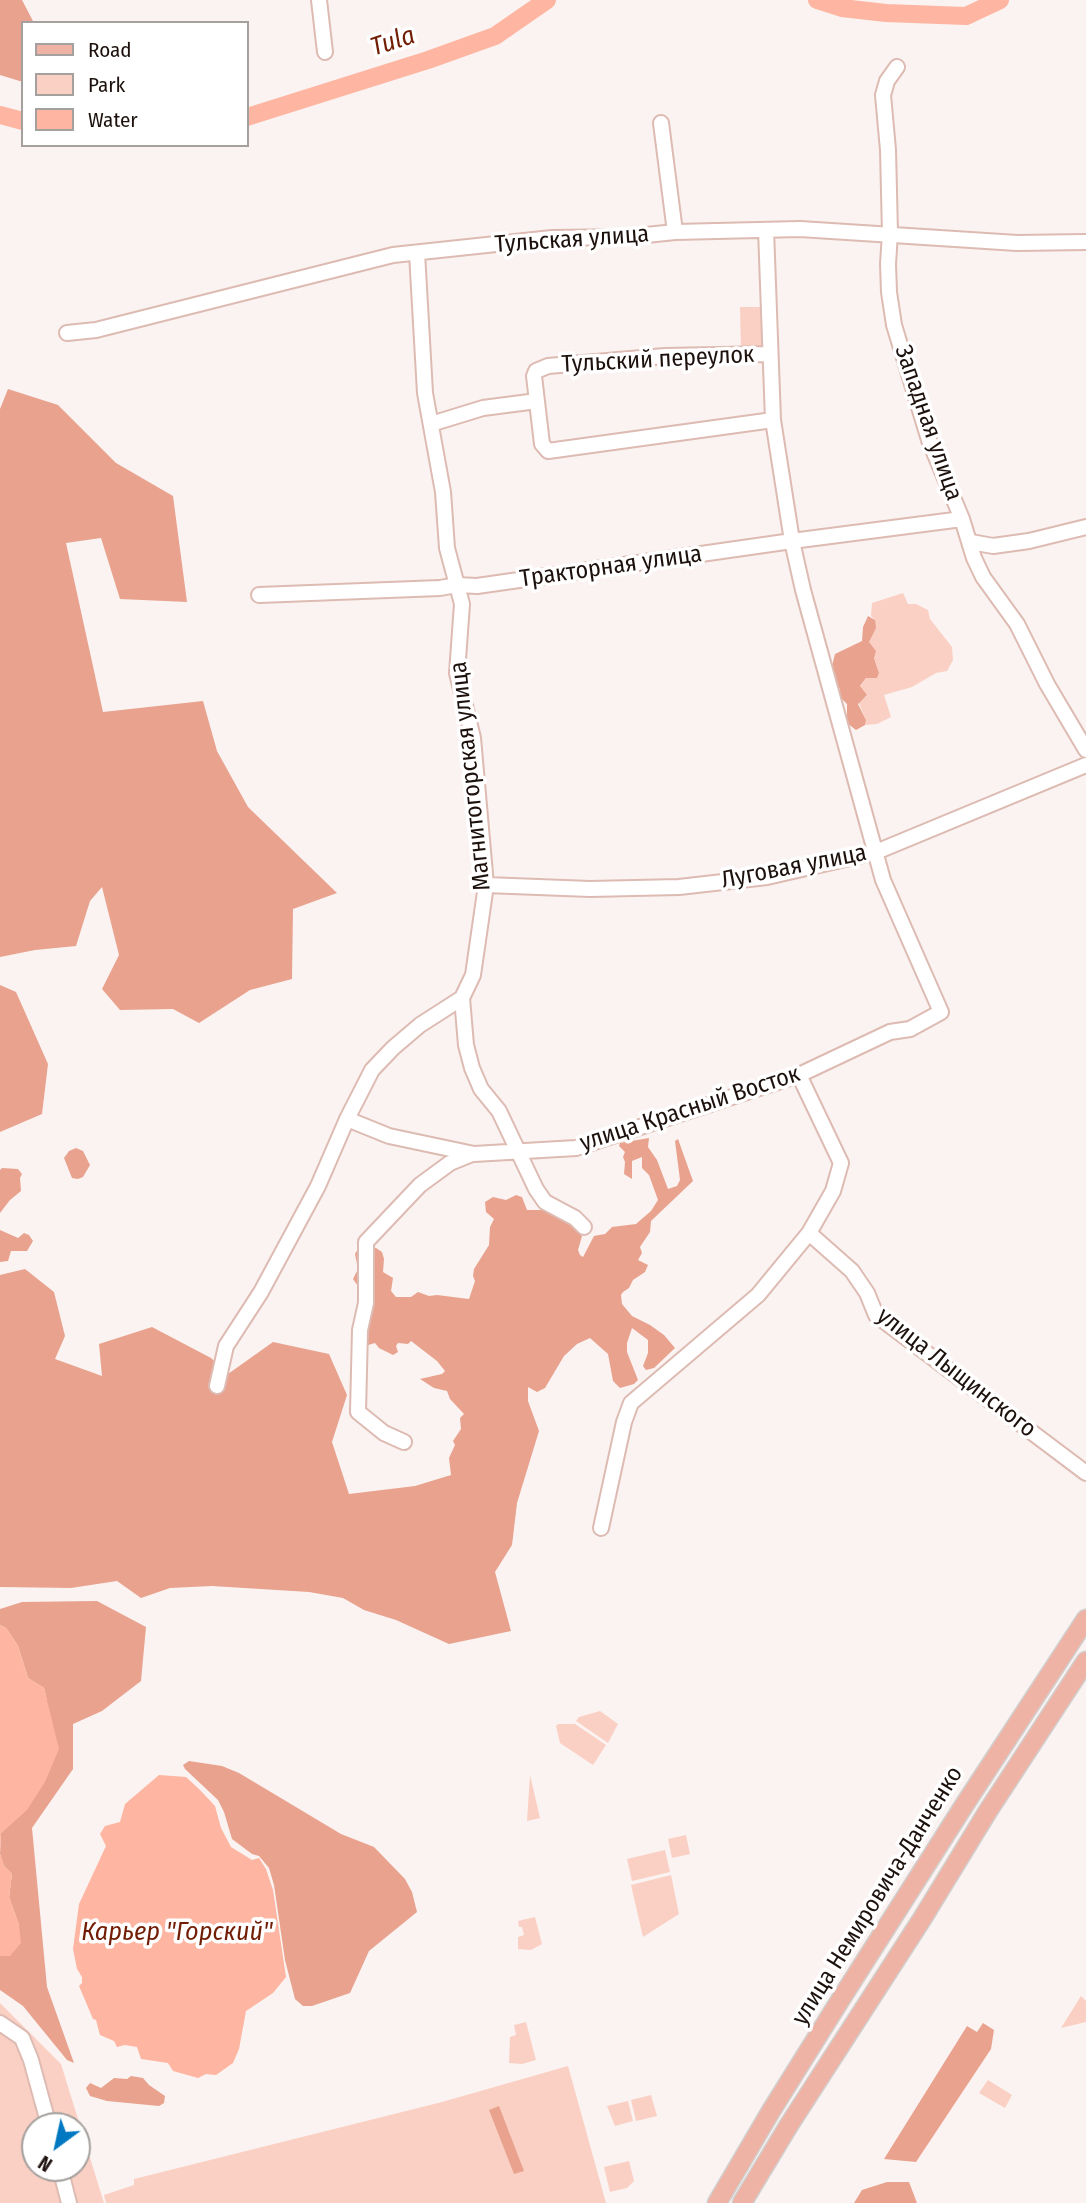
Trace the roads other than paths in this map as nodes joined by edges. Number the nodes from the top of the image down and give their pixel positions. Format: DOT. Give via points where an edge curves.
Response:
graph roads {
  1 [pos="319,0"];
  2 [pos="325,52"];
  3 [pos="897,67"];
  4 [pos="662,123"];
  5 [pos="766,230"];
  6 [pos="676,232"];
  7 [pos="890,233"];
  8 [pos="1086,242"];
  9 [pos="417,253"];
  10 [pos="67,333"];
  11 [pos="769,354"];
  12 [pos="537,401"];
  13 [pos="773,420"];
  14 [pos="430,424"];
  15 [pos="962,519"];
  16 [pos="1086,527"];
  17 [pos="792,541"];
  18 [pos="971,542"];
  19 [pos="457,584"];
  20 [pos="259,595"];
  21 [pos="1086,750"];
  22 [pos="1086,765"];
  23 [pos="876,852"];
  24 [pos="486,885"];
  25 [pos="462,998"];
  26 [pos="799,1075"];
  27 [pos="347,1119"];
  28 [pos="519,1151"];
  29 [pos="474,1154"];
  30 [pos="584,1227"];
  31 [pos="808,1233"];
  32 [pos="217,1386"];
  33 [pos="404,1442"];
  34 [pos="1086,1473"];
  35 [pos="601,1528"];
  36 [pos="1086,1619"];
  37 [pos="1086,1661"];
  38 [pos="0,2023"];
  39 [pos="45,2112"];
  40 [pos="64,2182"];
  41 [pos="69,2203"];
  42 [pos="717,2203"];
  43 [pos="742,2203"];
  1 -- 2 [label="street"];
  3 -- 7 [label="street, Западная улица" via="883,95"];
  4 -- 6 [label="street"];
  5 -- 6 [label="street, Тульская улица"];
  5 -- 7 [label="street, Тульская улица"];
  5 -- 11 [label="street"];
  6 -- 9 [label="street, Тульская улица" via="552,238"];
  7 -- 8 [label="street, Тульская улица" via="1017,243"];
  7 -- 15 [label="street, Западная улица" via="889,292 894,325 929,440"];
  9 -- 10 [label="street, Тульская улица" via="381,258 96,330"];
  9 -- 14 [label="street, Магнитогорская улица"];
  11 -- 12 [label="street, Тульский переулок" via="665,356 548,366 534,376"];
  11 -- 13 [label="street"];
  12 -- 13 [label="street" via="542,444 548,451"];
  12 -- 14 [label="street" via="483,408"];
  13 -- 17 [label="street"];
  14 -- 19 [label="street, Магнитогорская улица" via="443,492 447,548"];
  15 -- 17 [label="street, Тракторная улица"];
  15 -- 18 [label="street, Западная улица"];
  16 -- 18 [label="street" via="993,546"];
  17 -- 19 [label="street, Тракторная улица" via="477,586"];
  17 -- 23 [label="street"];
  18 -- 21 [label="street, Западная улица" via="983,577 1017,624"];
  19 -- 20 [label="street, Тракторная улица"];
  19 -- 24 [label="street, Магнитогорская улица" via="462,604 457,673 472,738"];
  22 -- 23 [label="street, Луговая улица"];
  23 -- 24 [label="street, Луговая улица" via="767,877 679,887"];
  23 -- 26 [label="street, улица Красный Восток" via="883,880 941,1012 910,1030 890,1032"];
  24 -- 25 [label="street, Магнитогорская улица" via="473,975"];
  25 -- 27 [label="street" via="420,1025 372,1070"];
  25 -- 28 [label="street" via="472,1068"];
  26 -- 28 [label="street, улица Красный Восток" via="576,1148"];
  26 -- 31 [label="street" via="841,1163 833,1191"];
  27 -- 29 [label="street, улица Красный Восток" via="389,1136"];
  27 -- 32 [label="street" via="318,1186 226,1346"];
  28 -- 29 [label="street, улица Красный Восток"];
  28 -- 30 [label="street" via="545,1202"];
  29 -- 33 [label="street" via="450,1163 420,1185 366,1242 358,1412"];
  31 -- 34 [label="street, улица Лыщинского" via="852,1271 876,1315"];
  31 -- 35 [label="street" via="758,1295 631,1403"];
  36 -- 42 [label="main road, улица Немировича-Данченко" via="868,1956"];
  37 -- 43 [label="main road, улица Немировича-Данченко"];
  38 -- 39 [label="street" via="22,2038"];
  40 -- 41 [label="street"];
}
